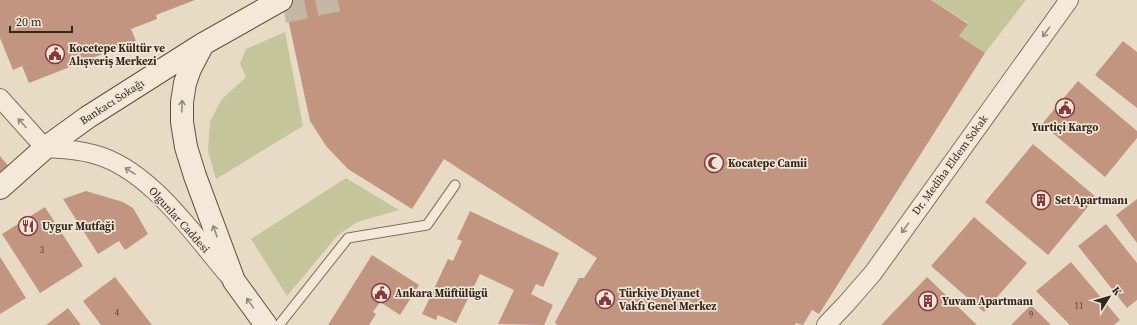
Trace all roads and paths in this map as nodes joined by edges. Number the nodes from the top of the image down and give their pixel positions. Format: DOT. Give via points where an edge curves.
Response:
graph roads {
  1 [pos="1069,0"];
  2 [pos="283,6"];
  3 [pos="203,44"];
  4 [pos="0,98"];
  5 [pos="45,148"];
  6 [pos="455,185"];
  7 [pos="0,188"];
  8 [pos="234,281"];
  9 [pos="266,325"];
  10 [pos="279,325"];
  11 [pos="826,325"];
  1 -- 11 [label="street, Dr. Mediha Eldem Sokak, one-way" via="873,273"];
  2 -- 3 [label="main road, Bankacı Sokağı"];
  3 -- 5 [label="main road, Bankacı Sokağı" via="88,117"];
  8 -- 3 [label="main road, Olgunlar Caddesi, one-way" via="195,176 182,122 185,83"];
  5 -- 4 [label="street, one-way"];
  5 -- 7 [label="main road, Bankacı Sokağı"];
  8 -- 5 [label="street, Olgunlar Caddesi, one-way" via="171,208 134,173 94,154"];
  6 -- 10 [label="lane" via="427,225 348,238"];
  9 -- 8 [label="main road, Olgunlar Caddesi, one-way"];
}
